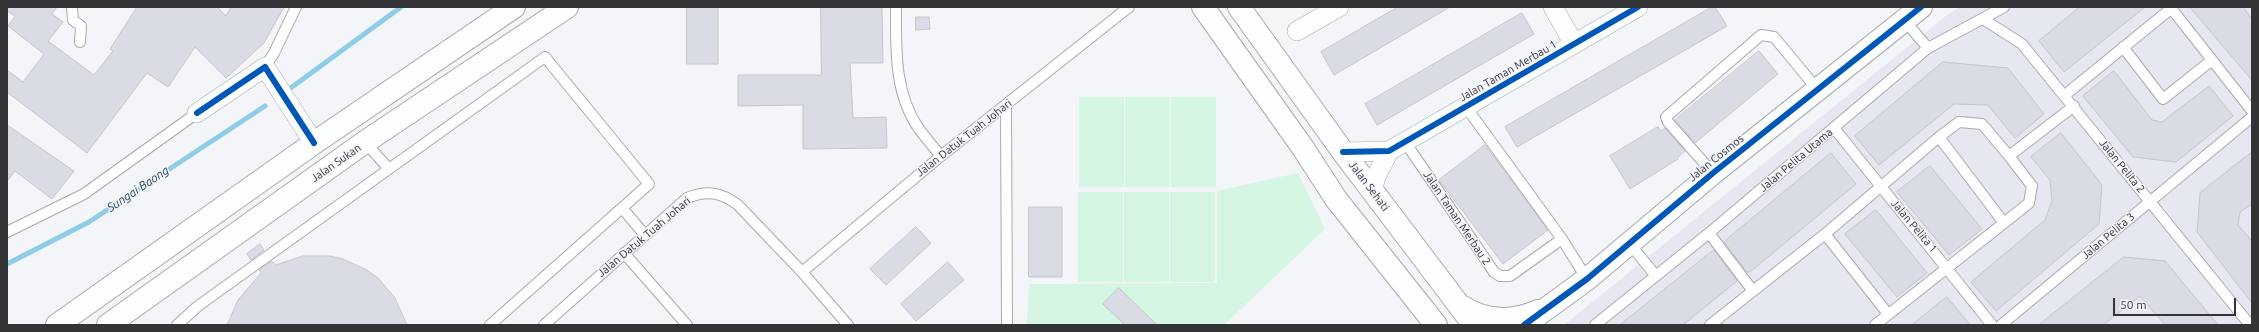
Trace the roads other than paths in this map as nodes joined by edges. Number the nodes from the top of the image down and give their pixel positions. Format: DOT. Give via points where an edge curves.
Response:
graph roads {
  1 [pos="72,7"];
  2 [pos="296,7"];
  3 [pos="514,7"];
  4 [pos="567,7"];
  5 [pos="896,7"];
  6 [pos="1129,7"];
  7 [pos="1203,7"];
  8 [pos="1239,7"];
  9 [pos="1339,7"];
  10 [pos="1553,7"];
  11 [pos="1638,7"];
  12 [pos="2004,7"];
  13 [pos="2172,8"];
  14 [pos="1912,13"];
  15 [pos="1983,19"];
  16 [pos="1297,31"];
  17 [pos="80,42"];
  18 [pos="1574,44"];
  19 [pos="2123,47"];
  20 [pos="1928,48"];
  21 [pos="2212,60"];
  22 [pos="264,67"];
  23 [pos="1817,89"];
  24 [pos="2065,96"];
  25 [pos="1006,106"];
  26 [pos="2074,106"];
  27 [pos="1466,107"];
  28 [pos="2252,111"];
  29 [pos="197,113"];
  30 [pos="2252,117"];
  31 [pos="1834,128"];
  32 [pos="1939,138"];
  33 [pos="365,142"];
  34 [pos="314,143"];
  35 [pos="1397,146"];
  36 [pos="1343,152"];
  37 [pos="940,156"];
  38 [pos="2009,156"];
  39 [pos="389,169"];
  40 [pos="1713,173"];
  41 [pos="1881,187"];
  42 [pos="1372,191"];
  43 [pos="1336,199"];
  44 [pos="2150,200"];
  45 [pos="622,208"];
  46 [pos="2004,224"];
  47 [pos="7,232"];
  48 [pos="1709,233"];
  49 [pos="1825,234"];
  50 [pos="645,235"];
  51 [pos="1562,239"];
  52 [pos="1629,243"];
  53 [pos="624,254"];
  54 [pos="1948,268"];
  55 [pos="802,272"];
  56 [pos="1656,276"];
  57 [pos="1587,279"];
  58 [pos="1753,291"];
  59 [pos="1458,304"];
  60 [pos="1548,307"];
  61 [pos="1888,314"];
  62 [pos="117,323"];
  63 [pos="1528,323"];
  64 [pos="57,325"];
  65 [pos="177,325"];
  66 [pos="490,325"];
  67 [pos="544,325"];
  68 [pos="687,325"];
  69 [pos="848,325"];
  70 [pos="1007,325"];
  71 [pos="1436,325"];
  72 [pos="1448,325"];
  73 [pos="1474,325"];
  74 [pos="1595,325"];
  75 [pos="1710,325"];
  76 [pos="1875,325"];
  77 [pos="1992,325"];
  78 [pos="2001,325"];
  79 [pos="2250,325"];
  1 -- 17 [label="lane" via="73,20 81,26"];
  2 -- 22 [label="lane" via="274,53"];
  3 -- 34 [label="main road"];
  4 -- 33 [label="main road, Jalan Sukan"];
  5 -- 37 [label="lane" via="896,65 902,95 918,128"];
  6 -- 25 [label="lane, Jalan Datuk Tuah Johari"];
  7 -- 43 [label="main road"];
  8 -- 36 [label="main road, Jalan Sehati"];
  9 -- 16 [label="street"];
  10 -- 18 [label="street"];
  11 -- 18 [label="street, Jalan Taman Merbau 1"];
  12 -- 15 [label="lane, Jalan Pelita Utama"];
  13 -- 19 [label="lane"];
  13 -- 21 [label="lane"];
  14 -- 20 [label="lane"];
  14 -- 23 [label="main road, Jalan Cosmos"];
  15 -- 20 [label="lane, Jalan Pelita Utama"];
  15 -- 24 [label="lane, Jalan Pelita 2" via="2022,44"];
  18 -- 27 [label="street, Jalan Taman Merbau 1"];
  19 -- 21 [label="lane" via="2163,99"];
  19 -- 24 [label="lane"];
  20 -- 31 [label="lane, Jalan Pelita Utama"];
  21 -- 28 [label="lane"];
  22 -- 29 [label="street"];
  22 -- 34 [label="street"];
  23 -- 40 [label="main road, Jalan Cosmos"];
  23 -- 40 [label="lane" via="1774,36 1761,35 1666,117"];
  24 -- 26 [label="lane, Jalan Pelita 2"];
  25 -- 37 [label="lane, Jalan Datuk Tuah Johari"];
  25 -- 70 [label="lane"];
  26 -- 38 [label="lane"];
  26 -- 44 [label="lane, Jalan Pelita 2"];
  27 -- 35 [label="street, Jalan Taman Merbau 1"];
  27 -- 51 [label="lane"];
  29 -- 47 [label="lane" via="84,194"];
  30 -- 44 [label="lane, Jalan Pelita 3"];
  31 -- 41 [label="lane, Jalan Pelita 1"];
  31 -- 48 [label="lane, Jalan Pelita Utama"];
  32 -- 38 [label="lane" via="1959,122 1982,124"];
  32 -- 41 [label="lane"];
  32 -- 46 [label="lane"];
  33 -- 39 [label="lane"];
  33 -- 62 [label="main road, Jalan Sukan"];
  34 -- 64 [label="main road"];
  35 -- 36 [label="street"];
  35 -- 42 [label="street" via="1376,176"];
  35 -- 51 [label="lane, Jalan Taman Merbau 2" via="1494,272 1500,276 1510,276"];
  36 -- 42 [label="main road, Jalan Sehati"];
  37 -- 55 [label="lane, Jalan Datuk Tuah Johari"];
  38 -- 46 [label="lane" via="2032,186 2030,203"];
  39 -- 45 [label="lane" via="545,57 649,184"];
  39 -- 65 [label="lane" via="198,306"];
  40 -- 52 [label="main road, Jalan Cosmos"];
  41 -- 49 [label="lane"];
  41 -- 54 [label="lane, Jalan Pelita 1"];
  42 -- 59 [label="main road, Jalan Sehati"];
  43 -- 71 [label="main road"];
  43 -- 72 [label="main road" via="1346,201 1354,207"];
  44 -- 78 [label="lane, Jalan Pelita 3"];
  44 -- 79 [label="lane, Jalan Pelita 2"];
  45 -- 50 [label="lane"];
  45 -- 66 [label="lane"];
  46 -- 54 [label="lane"];
  48 -- 56 [label="lane, Jalan Pelita Utama"];
  48 -- 58 [label="lane"];
  49 -- 58 [label="lane"];
  49 -- 61 [label="lane"];
  50 -- 53 [label="lane, Jalan Datuk Tuah Johari"];
  50 -- 55 [label="lane, Jalan Datuk Tuah Johari" via="687,198 701,193 715,193 727,197 738,205"];
  51 -- 57 [label="lane"];
  52 -- 56 [label="lane"];
  52 -- 57 [label="main road, Jalan Cosmos"];
  53 -- 67 [label="lane, Jalan Datuk Tuah Johari"];
  53 -- 68 [label="lane"];
  54 -- 61 [label="lane"];
  54 -- 77 [label="lane, Jalan Pelita 1"];
  55 -- 69 [label="lane, Jalan Datuk Tuah Johari"];
  56 -- 74 [label="lane, Jalan Pelita Utama"];
  57 -- 60 [label="main road, Jalan Cosmos"];
  58 -- 75 [label="lane"];
  59 -- 60 [label="main road" via="1475,315 1495,320 1514,320"];
  59 -- 73 [label="main road, Jalan Sehati"];
  60 -- 63 [label="main road, Jalan Cosmos"];
  61 -- 76 [label="lane"];
}
